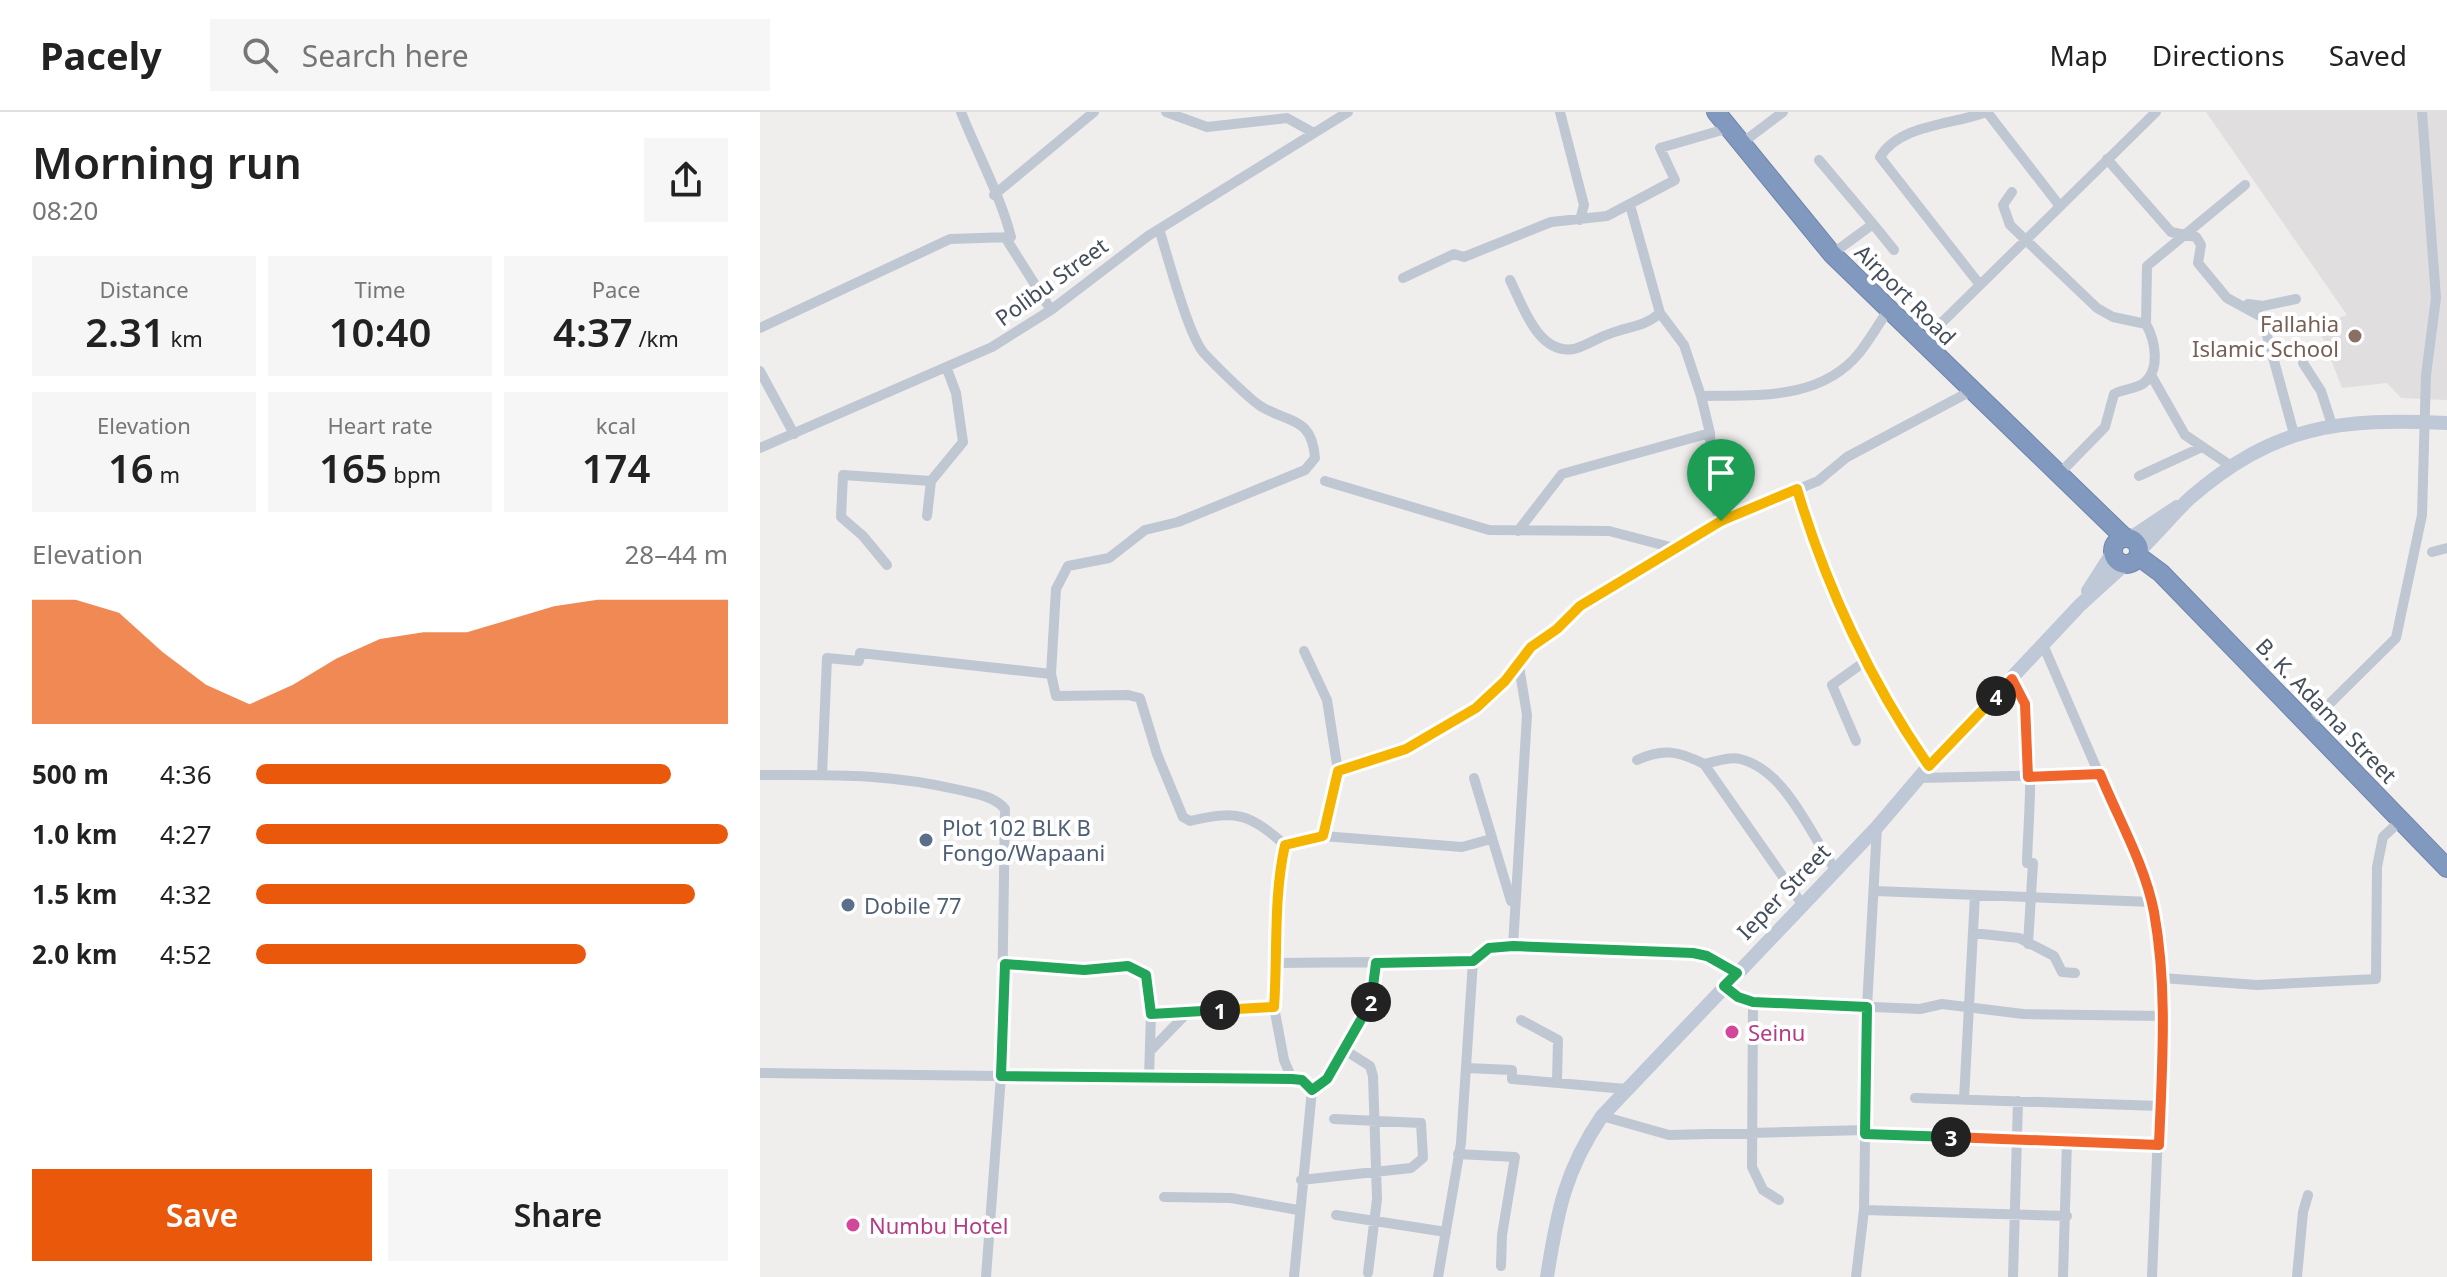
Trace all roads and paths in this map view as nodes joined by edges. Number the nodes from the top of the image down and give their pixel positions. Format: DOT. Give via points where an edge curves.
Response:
graph roads {
  1 [pos="961,112"];
  2 [pos="1094,112"];
  3 [pos="1166,112"];
  4 [pos="1348,112"];
  5 [pos="1560,112"];
  6 [pos="1716,112"];
  7 [pos="1783,112"];
  8 [pos="1986,112"];
  9 [pos="2156,112"];
  10 [pos="2422,112"];
  11 [pos="1729,128"];
  12 [pos="1314,133"];
  13 [pos="1742,143"];
  14 [pos="2107,159"];
  15 [pos="1819,160"];
  16 [pos="2245,185"];
  17 [pos="2012,192"];
  18 [pos="994,195"];
  19 [pos="1630,205"];
  20 [pos="2059,205"];
  21 [pos="1580,220"];
  22 [pos="1873,224"];
  23 [pos="1159,229"];
  24 [pos="2181,235"];
  25 [pos="1011,237"];
  26 [pos="2026,239"];
  27 [pos="1894,250"];
  28 [pos="1832,254"];
  29 [pos="1403,278"];
  30 [pos="1510,280"];
  31 [pos="1980,285"];
  32 [pos="2296,299"];
  33 [pos="2242,304"];
  34 [pos="1051,310"];
  35 [pos="1888,310"];
  36 [pos="1660,313"];
  37 [pos="2146,324"];
  38 [pos="760,328"];
  39 [pos="1921,343"];
  40 [pos="2303,363"];
  41 [pos="947,369"];
  42 [pos="760,371"];
  43 [pos="2151,375"];
  44 [pos="1971,391"];
  45 [pos="1701,396"];
  46 [pos="2425,422"];
  47 [pos="2447,423"];
  48 [pos="2332,425"];
  49 [pos="1710,433"];
  50 [pos="794,434"];
  51 [pos="2294,434"];
  52 [pos="2202,447"];
  53 [pos="760,448"];
  54 [pos="2231,466"];
  55 [pos="2059,474"];
  56 [pos="2139,476"];
  57 [pos="931,481"];
  58 [pos="1325,481"];
  59 [pos="1797,489"];
  60 [pos="927,516"];
  61 [pos="1721,521"];
  62 [pos="1518,531"];
  63 [pos="1674,548"];
  64 [pos="2447,548"];
  65 [pos="2126,552"];
  66 [pos="2432,552"];
  67 [pos="887,565"];
  68 [pos="2044,647"];
  69 [pos="1304,651"];
  70 [pos="1518,660"];
  71 [pos="1867,660"];
  72 [pos="1051,674"];
  73 [pos="2012,679"];
  74 [pos="2307,726"];
  75 [pos="1856,741"];
  76 [pos="1637,760"];
  77 [pos="1704,764"];
  78 [pos="1929,766"];
  79 [pos="1338,771"];
  80 [pos="2100,774"];
  81 [pos="760,775"];
  82 [pos="822,775"];
  83 [pos="2028,777"];
  84 [pos="1474,778"];
  85 [pos="1918,778"];
  86 [pos="2401,820"];
  87 [pos="1877,827"];
  88 [pos="1323,836"];
  89 [pos="1491,839"];
  90 [pos="1285,845"];
  91 [pos="2443,856"];
  92 [pos="1835,869"];
  93 [pos="1875,891"];
  94 [pos="1975,895"];
  95 [pos="2031,897"];
  96 [pos="2151,902"];
  97 [pos="1802,904"];
  98 [pos="1513,911"];
  99 [pos="1973,933"];
  100 [pos="2028,944"];
  101 [pos="1513,946"];
  102 [pos="1473,961"];
  103 [pos="1277,963"];
  104 [pos="1376,963"];
  105 [pos="1005,964"];
  106 [pos="1737,973"];
  107 [pos="2075,973"];
  108 [pos="2162,978"];
  109 [pos="1724,986"];
  110 [pos="1753,1002"];
  111 [pos="1274,1007"];
  112 [pos="1867,1007"];
  113 [pos="1970,1010"];
  114 [pos="1188,1012"];
  115 [pos="1151,1014"];
  116 [pos="2163,1016"];
  117 [pos="1521,1020"];
  118 [pos="1152,1049"];
  119 [pos="1343,1049"];
  120 [pos="1466,1068"];
  121 [pos="760,1073"];
  122 [pos="1001,1076"];
  123 [pos="1149,1078"];
  124 [pos="1292,1079"];
  125 [pos="1557,1081"];
  126 [pos="1626,1089"];
  127 [pos="1312,1090"];
  128 [pos="1915,1098"];
  129 [pos="1964,1099"];
  130 [pos="2018,1101"];
  131 [pos="2160,1106"];
  132 [pos="1602,1116"];
  133 [pos="1373,1118"];
  134 [pos="1334,1119"];
  135 [pos="1865,1132"];
  136 [pos="1754,1133"];
  137 [pos="2016,1139"];
  138 [pos="2067,1141"];
  139 [pos="2159,1145"];
  140 [pos="1458,1154"];
  141 [pos="1376,1171"];
  142 [pos="1301,1180"];
  143 [pos="2308,1195"];
  144 [pos="1164,1197"];
  145 [pos="1779,1200"];
  146 [pos="1298,1210"];
  147 [pos="1864,1210"];
  148 [pos="2013,1214"];
  149 [pos="1336,1215"];
  150 [pos="2067,1216"];
  151 [pos="1374,1222"];
  152 [pos="1446,1232"];
  153 [pos="1501,1266"];
  154 [pos="1368,1273"];
  155 [pos="986,1277"];
  156 [pos="1294,1277"];
  157 [pos="1438,1277"];
  158 [pos="1547,1277"];
  159 [pos="1856,1277"];
  160 [pos="2013,1277"];
  161 [pos="2063,1277"];
  162 [pos="2152,1277"];
  163 [pos="2297,1277"];
  1 -- 18 [label="street"];
  2 -- 18 [label="street"];
  3 -- 12 [label="street" via="1207,127 1287,118"];
  4 -- 12 [label="street, Polibu Street"];
  5 -- 21 [label="street" via="1584,205"];
  6 -- 11 [label="highway, Airport Road"];
  7 -- 13 [label="street"];
  8 -- 20 [label="street"];
  8 -- 31 [label="street" via="1955,123 1925,125 1880,157"];
  9 -- 14 [label="street"];
  10 -- 46 [label="street" via="2436,298"];
  11 -- 13 [label="highway, Airport Road"];
  11 -- 19 [label="street" via="1660,148 1675,180"];
  12 -- 23 [label="street, Polibu Street"];
  13 -- 28 [label="highway, Airport Road"];
  14 -- 20 [label="street"];
  14 -- 24 [label="street" via="2171,232"];
  15 -- 22 [label="street"];
  16 -- 24 [label="street"];
  17 -- 26 [label="street" via="2003,205 2004,214"];
  18 -- 25 [label="street"];
  19 -- 21 [label="street"];
  19 -- 36 [label="street"];
  20 -- 26 [label="street"];
  21 -- 29 [label="street" via="1551,222 1464,257 1454,254"];
  22 -- 27 [label="street"];
  22 -- 28 [label="street"];
  23 -- 34 [label="street, Polibu Street"];
  23 -- 72 [label="street" via="1193,333 1205,354 1261,407 1291,418 1310,434 1315,458 1305,470 1178,522 1145,530 1109,558 1068,566 1056,589"];
  24 -- 33 [label="street" via="2196,237 2201,267 2227,298"];
  24 -- 37 [label="street" via="2147,266"];
  25 -- 34 [label="street" via="1005,237"];
  25 -- 38 [label="street" via="950,239"];
  26 -- 31 [label="street"];
  26 -- 37 [label="street" via="2097,308"];
  28 -- 35 [label="highway, Airport Road"];
  30 -- 36 [label="street" via="1545,341 1558,349 1582,347 1645,325"];
  31 -- 39 [label="street"];
  32 -- 33 [label="street"];
  33 -- 51 [label="street" via="2262,317"];
  34 -- 41 [label="street, Polibu Street"];
  35 -- 39 [label="highway, Airport Road"];
  35 -- 45 [label="street" via="1858,355 1820,383 1793,393"];
  36 -- 45 [label="street" via="1684,345"];
  37 -- 43 [label="street" via="2155,346"];
  39 -- 44 [label="highway, Airport Road"];
  40 -- 48 [label="street" via="2321,391"];
  41 -- 50 [label="street, Polibu Street"];
  41 -- 57 [label="street" via="963,442"];
  42 -- 50 [label="street"];
  43 -- 52 [label="street" via="2185,435"];
  43 -- 55 [label="street" via="2142,385 2114,394 2105,427"];
  44 -- 55 [label="highway, Airport Road"];
  44 -- 59 [label="street"];
  45 -- 49 [label="street"];
  46 -- 47 [label="street, Ieper Street"];
  46 -- 48 [label="street, Ieper Street"];
  46 -- 74 [label="street" via="2422,515 2396,638"];
  48 -- 51 [label="street, Ieper Street"];
  49 -- 61 [label="street" via="1712,501"];
  49 -- 62 [label="street" via="1562,474"];
  50 -- 53 [label="street, Polibu Street"];
  51 -- 54 [label="street, Ieper Street"];
  52 -- 54 [label="street"];
  52 -- 56 [label="street"];
  54 -- 65 [label="street, Ieper Street"];
  55 -- 65 [label="highway, Airport Road"];
  57 -- 60 [label="street"];
  57 -- 67 [label="street" via="843,475 841,517"];
  58 -- 62 [label="street" via="1489,530"];
  59 -- 61 [label="street"];
  59 -- 71 [label="street" via="1813,544"];
  61 -- 63 [label="street"];
  62 -- 63 [label="street" via="1609,531"];
  63 -- 70 [label="street" via="1580,606"];
  64 -- 66 [label="street"];
  65 -- 68 [label="street, Ieper Street"];
  65 -- 74 [label="highway, B. K. Adama Street" via="2173,585"];
  68 -- 73 [label="street, Ieper Street"];
  68 -- 80 [label="street"];
  69 -- 79 [label="street" via="1327,700"];
  70 -- 79 [label="street" via="1505,681 1476,708 1406,749"];
  70 -- 98 [label="street" via="1527,715"];
  71 -- 75 [label="street" via="1832,685"];
  71 -- 78 [label="street"];
  72 -- 82 [label="street" via="860,653 859,661 827,658"];
  72 -- 90 [label="street" via="1056,696 1140,698 1186,820 1239,813"];
  73 -- 78 [label="street, Ieper Street"];
  73 -- 83 [label="street" via="2025,704"];
  74 -- 86 [label="highway, B. K. Adama Street"];
  76 -- 77 [label="street" via="1658,750"];
  77 -- 92 [label="street" via="1737,758 1761,767"];
  77 -- 97 [label="street"];
  78 -- 85 [label="street, Ieper Street"];
  79 -- 88 [label="street"];
  80 -- 83 [label="street"];
  80 -- 96 [label="street"];
  81 -- 82 [label="street"];
  82 -- 105 [label="street" via="891,776 998,801 1005,809"];
  83 -- 85 [label="street"];
  83 -- 95 [label="street"];
  84 -- 89 [label="street"];
  85 -- 87 [label="street, Ieper Street"];
  86 -- 91 [label="highway, B. K. Adama Street"];
  86 -- 108 [label="street" via="2383,837 2377,867 2376,979 2257,985"];
  87 -- 92 [label="street, Ieper Street"];
  87 -- 93 [label="street"];
  88 -- 89 [label="street" via="1462,847"];
  88 -- 90 [label="street"];
  89 -- 98 [label="street"];
  90 -- 103 [label="street" via="1275,915"];
  92 -- 97 [label="street, Ieper Street"];
  93 -- 94 [label="street"];
  93 -- 112 [label="street"];
  94 -- 95 [label="street"];
  94 -- 99 [label="street"];
  95 -- 96 [label="street"];
  95 -- 100 [label="street"];
  96 -- 108 [label="street"];
  97 -- 106 [label="street, Ieper Street"];
  98 -- 101 [label="street"];
  99 -- 100 [label="street" via="2019,938"];
  99 -- 113 [label="street"];
  100 -- 107 [label="street" via="2054,956 2062,972"];
  101 -- 102 [label="street" via="1489,948"];
  101 -- 106 [label="street" via="1693,953"];
  102 -- 104 [label="street"];
  102 -- 120 [label="street"];
  103 -- 104 [label="street"];
  103 -- 111 [label="street"];
  104 -- 119 [label="street" via="1373,998"];
  105 -- 115 [label="street" via="1140,969 1146,975"];
  105 -- 122 [label="street"];
  106 -- 109 [label="street, Ieper Street"];
  108 -- 116 [label="street"];
  109 -- 110 [label="street"];
  109 -- 126 [label="street, Ieper Street"];
  110 -- 112 [label="street"];
  110 -- 136 [label="street"];
  111 -- 114 [label="street"];
  111 -- 124 [label="street"];
  112 -- 113 [label="street" via="1920,1009 1942,1004"];
  112 -- 135 [label="street"];
  113 -- 116 [label="street"];
  113 -- 129 [label="street"];
  114 -- 115 [label="street"];
  114 -- 118 [label="street"];
  115 -- 118 [label="street"];
  116 -- 131 [label="street"];
  117 -- 125 [label="street" via="1555,1036"];
  118 -- 123 [label="street"];
  119 -- 127 [label="street" via="1327,1079"];
  119 -- 133 [label="street" via="1370,1066"];
  120 -- 125 [label="street" via="1512,1070 1512,1079"];
  120 -- 140 [label="street"];
  121 -- 122 [label="street"];
  122 -- 123 [label="street"];
  122 -- 155 [label="street"];
  123 -- 124 [label="street"];
  124 -- 127 [label="street"];
  125 -- 126 [label="street"];
  126 -- 132 [label="street, Ieper Street"];
  127 -- 142 [label="street"];
  128 -- 129 [label="street"];
  129 -- 130 [label="street"];
  130 -- 131 [label="street"];
  130 -- 137 [label="street"];
  131 -- 139 [label="street"];
  132 -- 136 [label="street" via="1669,1135"];
  132 -- 158 [label="street, Ieper Street" via="1565,1183"];
  133 -- 134 [label="street"];
  133 -- 141 [label="street"];
  133 -- 141 [label="street" via="1421,1123 1425,1147 1416,1167"];
  135 -- 136 [label="street"];
  135 -- 137 [label="street"];
  135 -- 147 [label="street"];
  136 -- 145 [label="street" via="1752,1167 1763,1190"];
  137 -- 138 [label="street"];
  137 -- 148 [label="street"];
  138 -- 139 [label="street"];
  138 -- 150 [label="street"];
  139 -- 162 [label="street"];
  140 -- 152 [label="street"];
  140 -- 153 [label="street" via="1515,1157"];
  141 -- 142 [label="street"];
  141 -- 151 [label="street"];
  142 -- 146 [label="street"];
  143 -- 163 [label="street"];
  144 -- 146 [label="street" via="1231,1198"];
  146 -- 156 [label="street"];
  147 -- 148 [label="street"];
  147 -- 159 [label="street"];
  148 -- 150 [label="street"];
  148 -- 160 [label="street"];
  149 -- 151 [label="street"];
  150 -- 161 [label="street"];
  151 -- 152 [label="street"];
  151 -- 154 [label="street"];
  152 -- 157 [label="street"];
}
